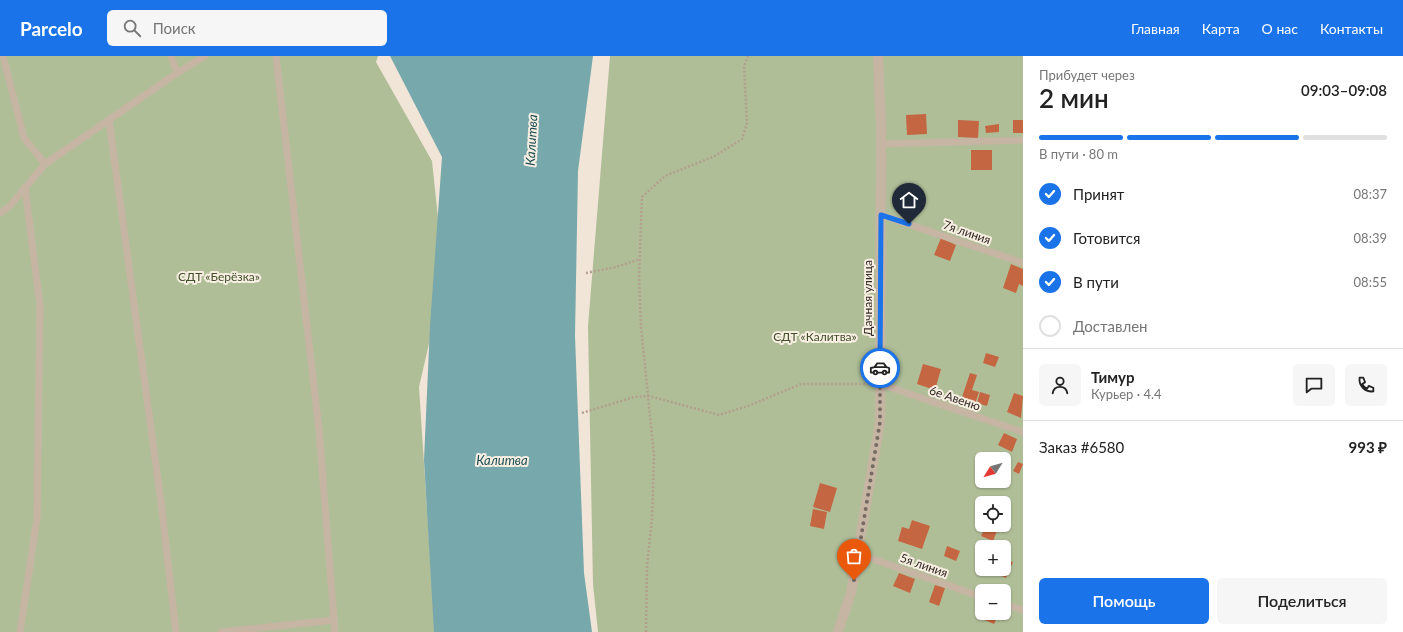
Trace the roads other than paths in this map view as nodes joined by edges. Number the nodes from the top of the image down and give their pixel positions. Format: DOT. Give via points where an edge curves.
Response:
graph roads {
  1 [pos="3,56"];
  2 [pos="171,56"];
  3 [pos="205,56"];
  4 [pos="276,56"];
  5 [pos="878,56"];
  6 [pos="177,72"];
  7 [pos="109,120"];
  8 [pos="1023,140"];
  9 [pos="881,144"];
  10 [pos="45,164"];
  11 [pos="25,188"];
  12 [pos="0,213"];
  13 [pos="881,215"];
  14 [pos="1023,263"];
  15 [pos="880,384"];
  16 [pos="1023,432"];
  17 [pos="858,554"];
  18 [pos="975,595"];
  19 [pos="1011,606"];
  20 [pos="1023,610"];
  21 [pos="334,620"];
  22 [pos="20,632"];
  23 [pos="176,632"];
  24 [pos="221,632"];
  25 [pos="335,632"];
  26 [pos="838,632"];
  1 -- 10 [label="lane" via="24,138"];
  2 -- 6 [label="lane"];
  3 -- 6 [label="lane"];
  4 -- 21 [label="lane" via="319,430"];
  5 -- 9 [label="street, Дачная улица"];
  6 -- 7 [label="lane"];
  7 -- 10 [label="lane"];
  7 -- 23 [label="lane" via="160,494"];
  8 -- 9 [label="lane"];
  9 -- 13 [label="street, Дачная улица"];
  10 -- 11 [label="lane"];
  11 -- 12 [label="lane" via="10,206"];
  11 -- 22 [label="lane" via="40,305 37,518"];
  13 -- 14 [label="lane, 7я линия"];
  13 -- 15 [label="street, Дачная улица"];
  15 -- 16 [label="lane, 6е Авеню"];
  15 -- 17 [label="street, Дачная улица" via="880,422"];
  17 -- 18 [label="lane, 5я линия"];
  17 -- 26 [label="street, Дачная улица" via="852,593"];
  19 -- 20 [label="lane"];
  21 -- 24 [label="lane"];
  21 -- 25 [label="lane"];
}
